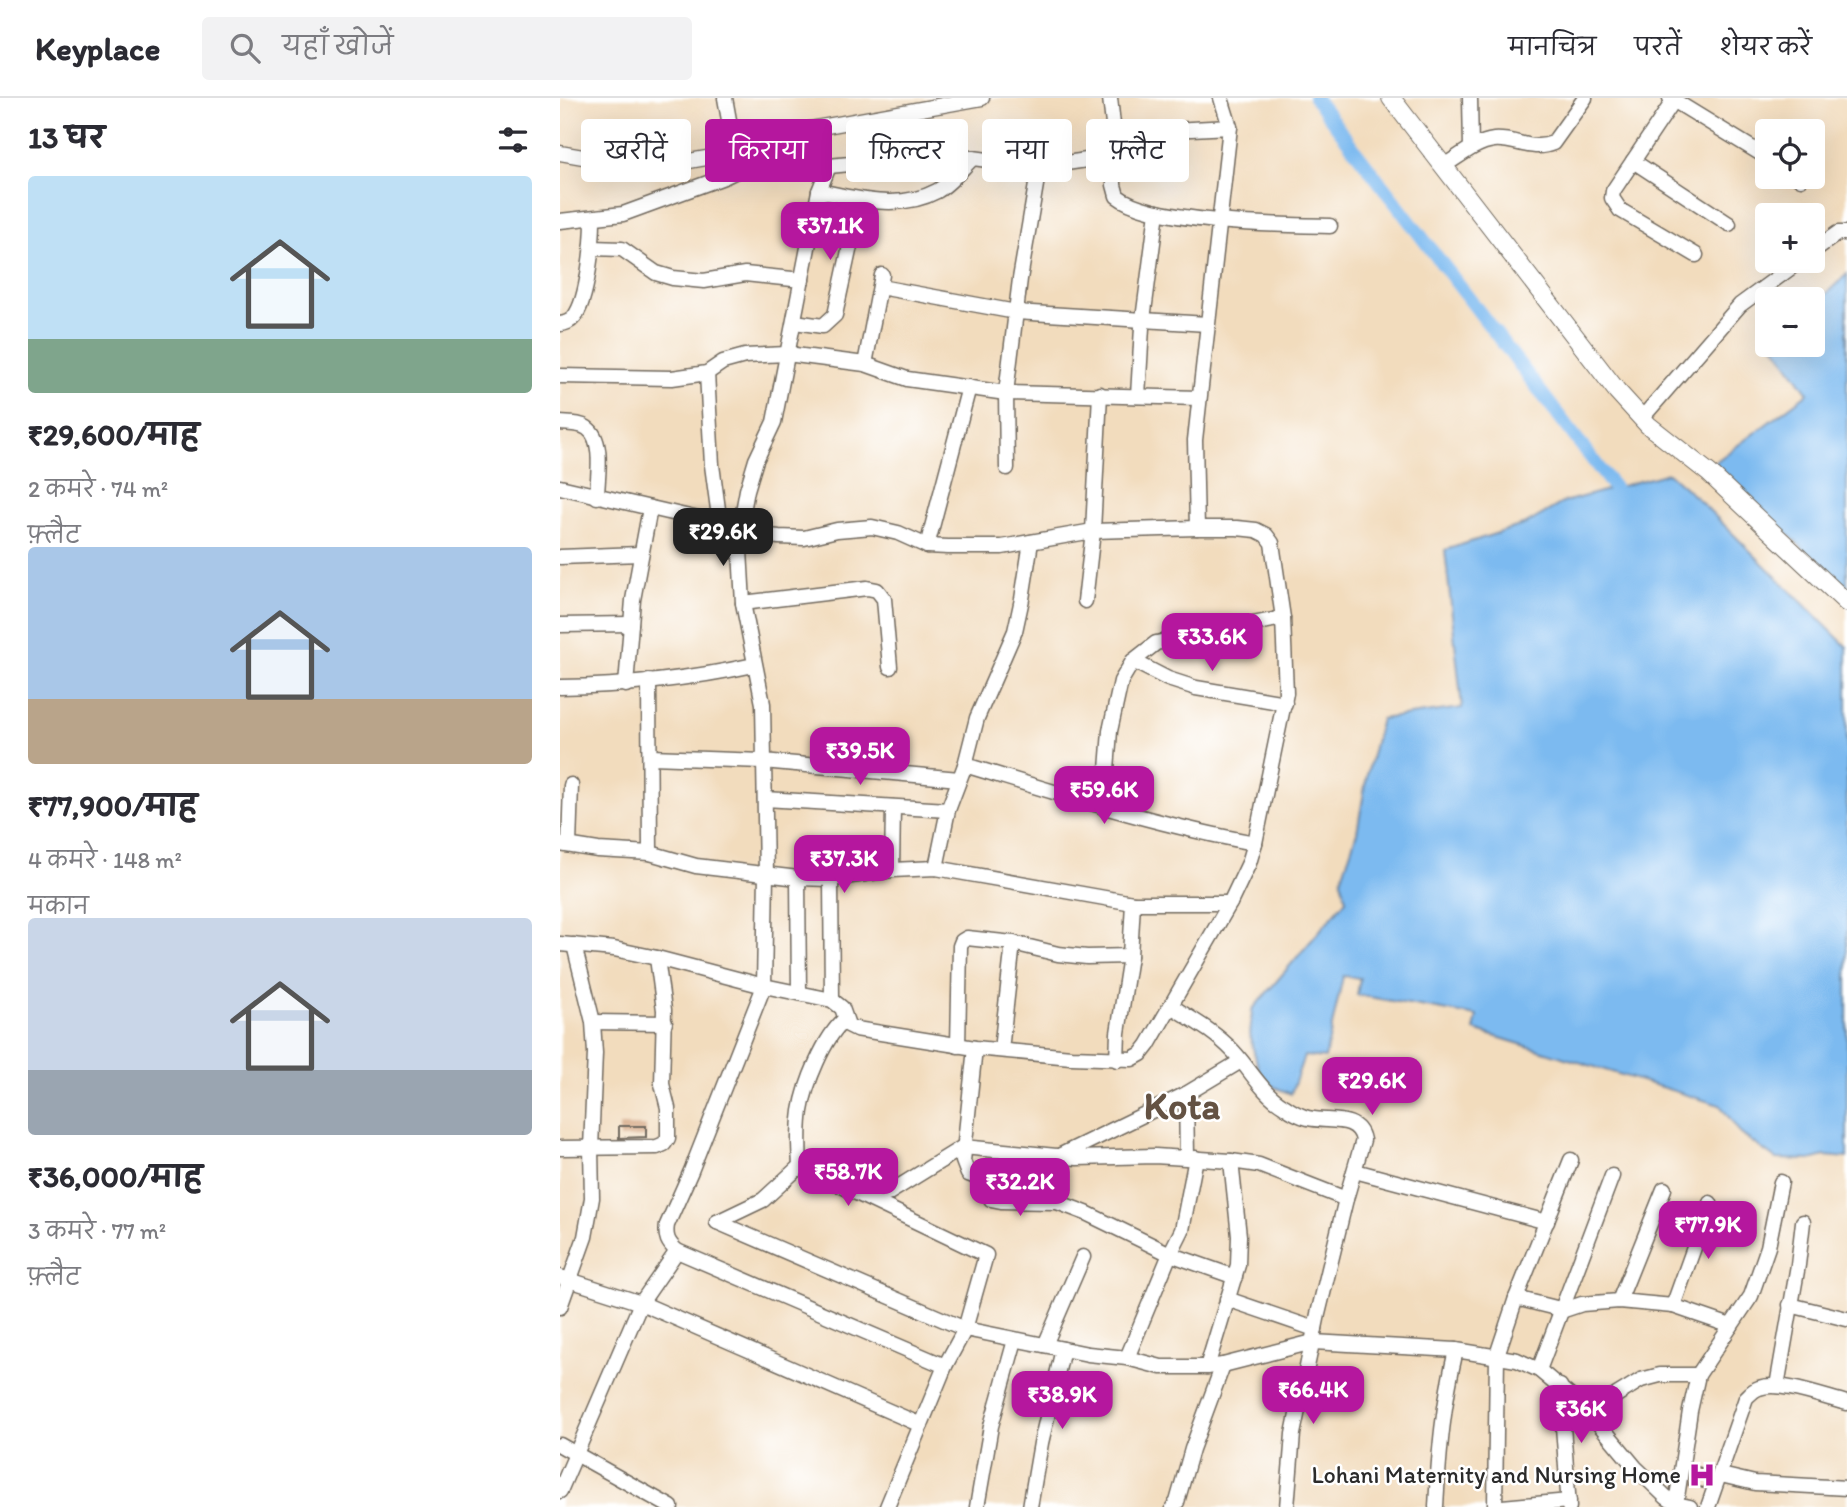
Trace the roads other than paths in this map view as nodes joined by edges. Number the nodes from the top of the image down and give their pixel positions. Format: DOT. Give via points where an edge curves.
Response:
graph roads {
  1 [pos="725,98"];
  2 [pos="982,98"];
  3 [pos="1110,98"];
  4 [pos="1221,98"];
  5 [pos="1391,98"];
  6 [pos="1470,98"];
  7 [pos="1586,98"];
  8 [pos="1672,99"];
  9 [pos="956,101"];
  10 [pos="729,119"];
  11 [pos="1112,119"];
  12 [pos="832,124"];
  13 [pos="1230,127"];
  14 [pos="1189,129"];
  15 [pos="1471,148"];
  16 [pos="1755,150"];
  17 [pos="560,153"];
  18 [pos="705,158"];
  19 [pos="973,158"];
  20 [pos="982,159"];
  21 [pos="1633,161"];
  22 [pos="1445,165"];
  23 [pos="832,166"];
  24 [pos="711,182"];
  25 [pos="823,182"];
  26 [pos="1037,182"];
  27 [pos="1116,182"];
  28 [pos="819,191"];
  29 [pos="860,200"];
  30 [pos="1157,212"];
  31 [pos="593,219"];
  32 [pos="560,221"];
  33 [pos="1218,221"];
  34 [pos="1729,224"];
  35 [pos="1330,226"];
  36 [pos="1847,233"];
  37 [pos="1825,242"];
  38 [pos="592,248"];
  39 [pos="1696,255"];
  40 [pos="1784,273"];
  41 [pos="802,280"];
  42 [pos="1016,312"];
  43 [pos="795,322"];
  44 [pos="1143,322"];
  45 [pos="560,324"];
  46 [pos="1207,324"];
  47 [pos="787,354"];
  48 [pos="865,364"];
  49 [pos="707,373"];
  50 [pos="560,376"];
  51 [pos="969,387"];
  52 [pos="1006,393"];
  53 [pos="1100,394"];
  54 [pos="1138,396"];
  55 [pos="1199,398"];
  56 [pos="1642,418"];
  57 [pos="560,424"];
  58 [pos="1007,468"];
  59 [pos="560,487"];
  60 [pos="597,497"];
  61 [pos="650,509"];
  62 [pos="720,524"];
  63 [pos="1198,527"];
  64 [pos="1093,531"];
  65 [pos="739,533"];
  66 [pos="1031,541"];
  67 [pos="927,546"];
  68 [pos="640,554"];
  69 [pos="560,557"];
  70 [pos="1085,601"];
  71 [pos="743,603"];
  72 [pos="1847,604"];
  73 [pos="1283,618"];
  74 [pos="631,624"];
  75 [pos="560,625"];
  76 [pos="1133,661"];
  77 [pos="754,665"];
  78 [pos="890,667"];
  79 [pos="649,681"];
  80 [pos="625,685"];
  81 [pos="560,687"];
  82 [pos="1285,703"];
  83 [pos="651,757"];
  84 [pos="763,761"];
  85 [pos="962,772"];
  86 [pos="571,785"];
  87 [pos="765,799"];
  88 [pos="893,807"];
  89 [pos="1104,808"];
  90 [pos="947,810"];
  91 [pos="1255,843"];
  92 [pos="565,844"];
  93 [pos="650,853"];
  94 [pos="936,868"];
  95 [pos="892,870"];
  96 [pos="766,874"];
  97 [pos="798,878"];
  98 [pos="831,879"];
  99 [pos="1133,903"];
  100 [pos="1230,903"];
  101 [pos="1013,943"];
  102 [pos="567,944"];
  103 [pos="1130,956"];
  104 [pos="657,958"];
  105 [pos="764,986"];
  106 [pos="799,993"];
  107 [pos="832,1000"];
  108 [pos="1171,1006"];
  109 [pos="845,1020"];
  110 [pos="593,1022"];
  111 [pos="665,1023"];
  112 [pos="958,1046"];
  113 [pos="975,1048"];
  114 [pos="1001,1050"];
  115 [pos="1117,1060"];
  116 [pos="1241,1061"];
  117 [pos="1186,1094"];
  118 [pos="560,1147"];
  119 [pos="963,1147"];
  120 [pos="591,1149"];
  121 [pos="1059,1156"];
  122 [pos="1192,1158"];
  123 [pos="1572,1160"];
  124 [pos="1231,1161"];
  125 [pos="800,1166"];
  126 [pos="1355,1171"];
  127 [pos="1612,1176"];
  128 [pos="1780,1182"];
  129 [pos="1664,1189"];
  130 [pos="887,1194"];
  131 [pos="1346,1199"];
  132 [pos="1710,1203"];
  133 [pos="1547,1222"];
  134 [pos="1803,1222"];
  135 [pos="677,1251"];
  136 [pos="1170,1254"];
  137 [pos="1083,1257"];
  138 [pos="1235,1277"];
  139 [pos="566,1279"];
  140 [pos="1227,1298"];
  141 [pos="1516,1298"];
  142 [pos="1619,1301"];
  143 [pos="641,1303"];
  144 [pos="1790,1305"];
  145 [pos="1673,1306"];
  146 [pos="560,1307"];
  147 [pos="1564,1310"];
  148 [pos="1847,1319"];
  149 [pos="1731,1326"];
  150 [pos="965,1329"];
  151 [pos="1314,1336"];
  152 [pos="1015,1340"];
  153 [pos="1045,1345"];
  154 [pos="1063,1349"];
  155 [pos="1456,1350"];
  156 [pos="1497,1355"];
  157 [pos="1127,1358"];
  158 [pos="1223,1365"];
  159 [pos="945,1366"];
  160 [pos="1207,1367"];
  161 [pos="1539,1370"];
  162 [pos="1698,1375"];
  163 [pos="1560,1386"];
  164 [pos="1777,1386"];
  165 [pos="1847,1403"];
  166 [pos="1590,1412"];
  167 [pos="921,1424"];
  168 [pos="560,1445"];
  169 [pos="578,1454"];
  170 [pos="1721,1475"];
  171 [pos="1847,1488"];
  172 [pos="560,1491"];
  173 [pos="1569,1504"];
  174 [pos="1674,1504"];
  175 [pos="671,1507"];
  176 [pos="887,1507"];
  177 [pos="977,1507"];
  178 [pos="1030,1507"];
  179 [pos="1173,1507"];
  180 [pos="1287,1507"];
  181 [pos="1436,1507"];
  182 [pos="1495,1507"];
  183 [pos="1502,1507"];
  184 [pos="1709,1507"];
  1 -- 10 [label="street"];
  2 -- 9 [label="street"];
  3 -- 11 [label="street"];
  4 -- 13 [label="street"];
  5 -- 22 [label="street"];
  6 -- 15 [label="street"];
  7 -- 15 [label="street" via="1553,143 1531,147 1492,140"];
  8 -- 16 [label="street"];
  8 -- 21 [label="street"];
  9 -- 12 [label="street"];
  13 -- 14 [label="street"];
  13 -- 33 [label="street"];
  15 -- 22 [label="street"];
  17 -- 18 [label="street" via="629,165"];
  19 -- 20 [label="street"];
  19 -- 23 [label="street" via="923,157"];
  19 -- 29 [label="street" via="938,191 901,201"];
  21 -- 34 [label="street"];
  21 -- 39 [label="street" via="1613,191 1615,205"];
  22 -- 56 [label="street" via="1536,288"];
  24 -- 31 [label="street" via="624,214"];
  25 -- 28 [label="street"];
  26 -- 42 [label="street"];
  27 -- 30 [label="street" via="1117,196 1125,203"];
  28 -- 29 [label="street"];
  28 -- 41 [label="street"];
  29 -- 43 [label="street" via="835,315 823,326"];
  30 -- 33 [label="street"];
  30 -- 44 [label="street"];
  31 -- 32 [label="street"];
  31 -- 38 [label="street"];
  33 -- 35 [label="street"];
  33 -- 46 [label="street"];
  36 -- 37 [label="street" via="1838,233"];
  38 -- 41 [label="street" via="622,249 656,273 673,278 704,281 754,274"];
  38 -- 45 [label="street" via="581,304 569,322"];
  40 -- 56 [label="street" via="1740,305"];
  41 -- 43 [label="street"];
  42 -- 44 [label="street"];
  42 -- 48 [label="street" via="881,281"];
  42 -- 52 [label="street"];
  43 -- 47 [label="street"];
  44 -- 46 [label="street"];
  44 -- 54 [label="street"];
  46 -- 55 [label="street"];
  47 -- 48 [label="street"];
  47 -- 49 [label="street" via="745,356 723,362"];
  47 -- 65 [label="street" via="774,422 756,460"];
  48 -- 51 [label="street" via="907,379"];
  49 -- 50 [label="street" via="672,378"];
  49 -- 62 [label="street"];
  51 -- 52 [label="street"];
  51 -- 67 [label="street"];
  52 -- 53 [label="street"];
  52 -- 58 [label="street"];
  53 -- 54 [label="street"];
  53 -- 64 [label="street"];
  54 -- 55 [label="street"];
  55 -- 63 [label="street" via="1195,440"];
  56 -- 72 [label="street" via="1709,473"];
  57 -- 60 [label="street" via="587,428 596,439"];
  59 -- 60 [label="street"];
  60 -- 61 [label="street"];
  61 -- 62 [label="street"];
  61 -- 68 [label="street"];
  62 -- 65 [label="street"];
  63 -- 64 [label="street"];
  63 -- 73 [label="street" via="1256,530 1266,535 1272,543"];
  64 -- 66 [label="street"];
  64 -- 70 [label="street"];
  65 -- 67 [label="street" via="804,538 872,527"];
  65 -- 71 [label="street"];
  66 -- 67 [label="street" via="1002,547"];
  66 -- 85 [label="street" via="1014,631 977,718"];
  68 -- 69 [label="street"];
  68 -- 74 [label="street"];
  71 -- 77 [label="street"];
  71 -- 78 [label="street" via="877,590 884,599"];
  73 -- 76 [label="street" via="1156,643"];
  73 -- 82 [label="street"];
  74 -- 75 [label="street"];
  74 -- 80 [label="street"];
  76 -- 82 [label="street" via="1196,688"];
  76 -- 89 [label="street" via="1121,681 1110,731"];
  77 -- 79 [label="street" via="695,678"];
  77 -- 84 [label="street" via="763,704"];
  79 -- 80 [label="street"];
  79 -- 83 [label="street"];
  80 -- 81 [label="street"];
  82 -- 91 [label="street"];
  83 -- 84 [label="street"];
  83 -- 93 [label="street"];
  84 -- 85 [label="street"];
  84 -- 87 [label="street"];
  85 -- 89 [label="street"];
  85 -- 90 [label="street"];
  86 -- 92 [label="street"];
  87 -- 88 [label="street"];
  87 -- 96 [label="street"];
  88 -- 90 [label="street"];
  88 -- 95 [label="street"];
  89 -- 91 [label="street"];
  90 -- 94 [label="street"];
  91 -- 100 [label="street"];
  92 -- 93 [label="street"];
  93 -- 96 [label="street" via="696,866"];
  94 -- 95 [label="street"];
  94 -- 99 [label="street"];
  95 -- 98 [label="street"];
  96 -- 97 [label="street"];
  96 -- 105 [label="street"];
  97 -- 98 [label="street"];
  97 -- 106 [label="street"];
  98 -- 107 [label="street"];
  99 -- 100 [label="street"];
  99 -- 103 [label="street"];
  100 -- 108 [label="street"];
  101 -- 103 [label="street" via="1058,954"];
  101 -- 112 [label="street" via="962,941"];
  101 -- 114 [label="street"];
  102 -- 104 [label="street"];
  102 -- 110 [label="street"];
  103 -- 115 [label="street"];
  104 -- 105 [label="street"];
  104 -- 111 [label="street"];
  105 -- 106 [label="street"];
  105 -- 135 [label="street" via="667,1225 665,1234"];
  106 -- 107 [label="street"];
  107 -- 109 [label="street" via="842,1008"];
  108 -- 115 [label="street" via="1141,1054"];
  108 -- 116 [label="street" via="1215,1034"];
  109 -- 112 [label="street" via="856,1029"];
  109 -- 125 [label="street" via="828,1037 801,1108"];
  110 -- 111 [label="street"];
  110 -- 120 [label="street"];
  111 -- 120 [label="street" via="661,1068 668,1108 664,1144"];
  112 -- 113 [label="street"];
  113 -- 114 [label="street"];
  113 -- 119 [label="street"];
  114 -- 115 [label="street"];
  116 -- 117 [label="street"];
  116 -- 126 [label="street" via="1269,1096 1285,1107 1308,1118 1357,1126 1363,1140"];
  117 -- 121 [label="street"];
  117 -- 122 [label="street"];
  118 -- 120 [label="street"];
  119 -- 121 [label="street"];
  119 -- 130 [label="street"];
  119 -- 136 [label="street" via="965,1170 986,1182 991,1199 1057,1202"];
  120 -- 139 [label="street" via="592,1198 585,1237"];
  121 -- 122 [label="street"];
  122 -- 124 [label="street"];
  122 -- 136 [label="street" via="1182,1230"];
  123 -- 133 [label="street"];
  124 -- 131 [label="street" via="1259,1166"];
  124 -- 138 [label="street" via="1239,1236"];
  125 -- 150 [label="street" via="986,1255"];
  125 -- 150 [label="street" via="762,1200 717,1222"];
  126 -- 131 [label="street"];
  126 -- 133 [label="street"];
  127 -- 147 [label="street"];
  128 -- 149 [label="street" via="1768,1247 1751,1296"];
  129 -- 142 [label="street"];
  131 -- 151 [label="street"];
  132 -- 145 [label="street"];
  133 -- 141 [label="street"];
  134 -- 144 [label="street"];
  135 -- 143 [label="street"];
  135 -- 159 [label="street"];
  136 -- 138 [label="street"];
  136 -- 157 [label="street"];
  137 -- 153 [label="street"];
  138 -- 140 [label="street"];
  139 -- 143 [label="street"];
  139 -- 146 [label="street"];
  140 -- 151 [label="street"];
  140 -- 160 [label="street"];
  141 -- 147 [label="street"];
  141 -- 156 [label="street"];
  142 -- 145 [label="street"];
  142 -- 147 [label="street"];
  143 -- 167 [label="street"];
  143 -- 169 [label="street"];
  144 -- 148 [label="street"];
  144 -- 164 [label="street"];
  145 -- 149 [label="street"];
  147 -- 161 [label="street"];
  149 -- 162 [label="street"];
  150 -- 152 [label="street"];
  150 -- 159 [label="street"];
  151 -- 155 [label="street"];
  151 -- 158 [label="street"];
  151 -- 180 [label="street" via="1293,1434"];
  152 -- 153 [label="street"];
  152 -- 177 [label="street" via="991,1426"];
  153 -- 154 [label="street"];
  154 -- 157 [label="street"];
  154 -- 178 [label="street"];
  155 -- 156 [label="street"];
  155 -- 181 [label="street" via="1444,1400"];
  156 -- 161 [label="street"];
  156 -- 182 [label="street"];
  157 -- 160 [label="street" via="1161,1367"];
  158 -- 160 [label="street"];
  158 -- 179 [label="street"];
  159 -- 167 [label="street"];
  161 -- 163 [label="street"];
  162 -- 166 [label="street" via="1641,1380"];
  162 -- 174 [label="street"];
  163 -- 166 [label="street"];
  163 -- 173 [label="street"];
  164 -- 165 [label="street"];
  164 -- 170 [label="street" via="1762,1386 1746,1398"];
  166 -- 174 [label="street" via="1634,1467"];
  167 -- 176 [label="street"];
  168 -- 169 [label="street"];
  169 -- 172 [label="street"];
  169 -- 175 [label="street"];
  170 -- 171 [label="street" via="1755,1483"];
  170 -- 184 [label="street"];
  173 -- 183 [label="street"];
}
